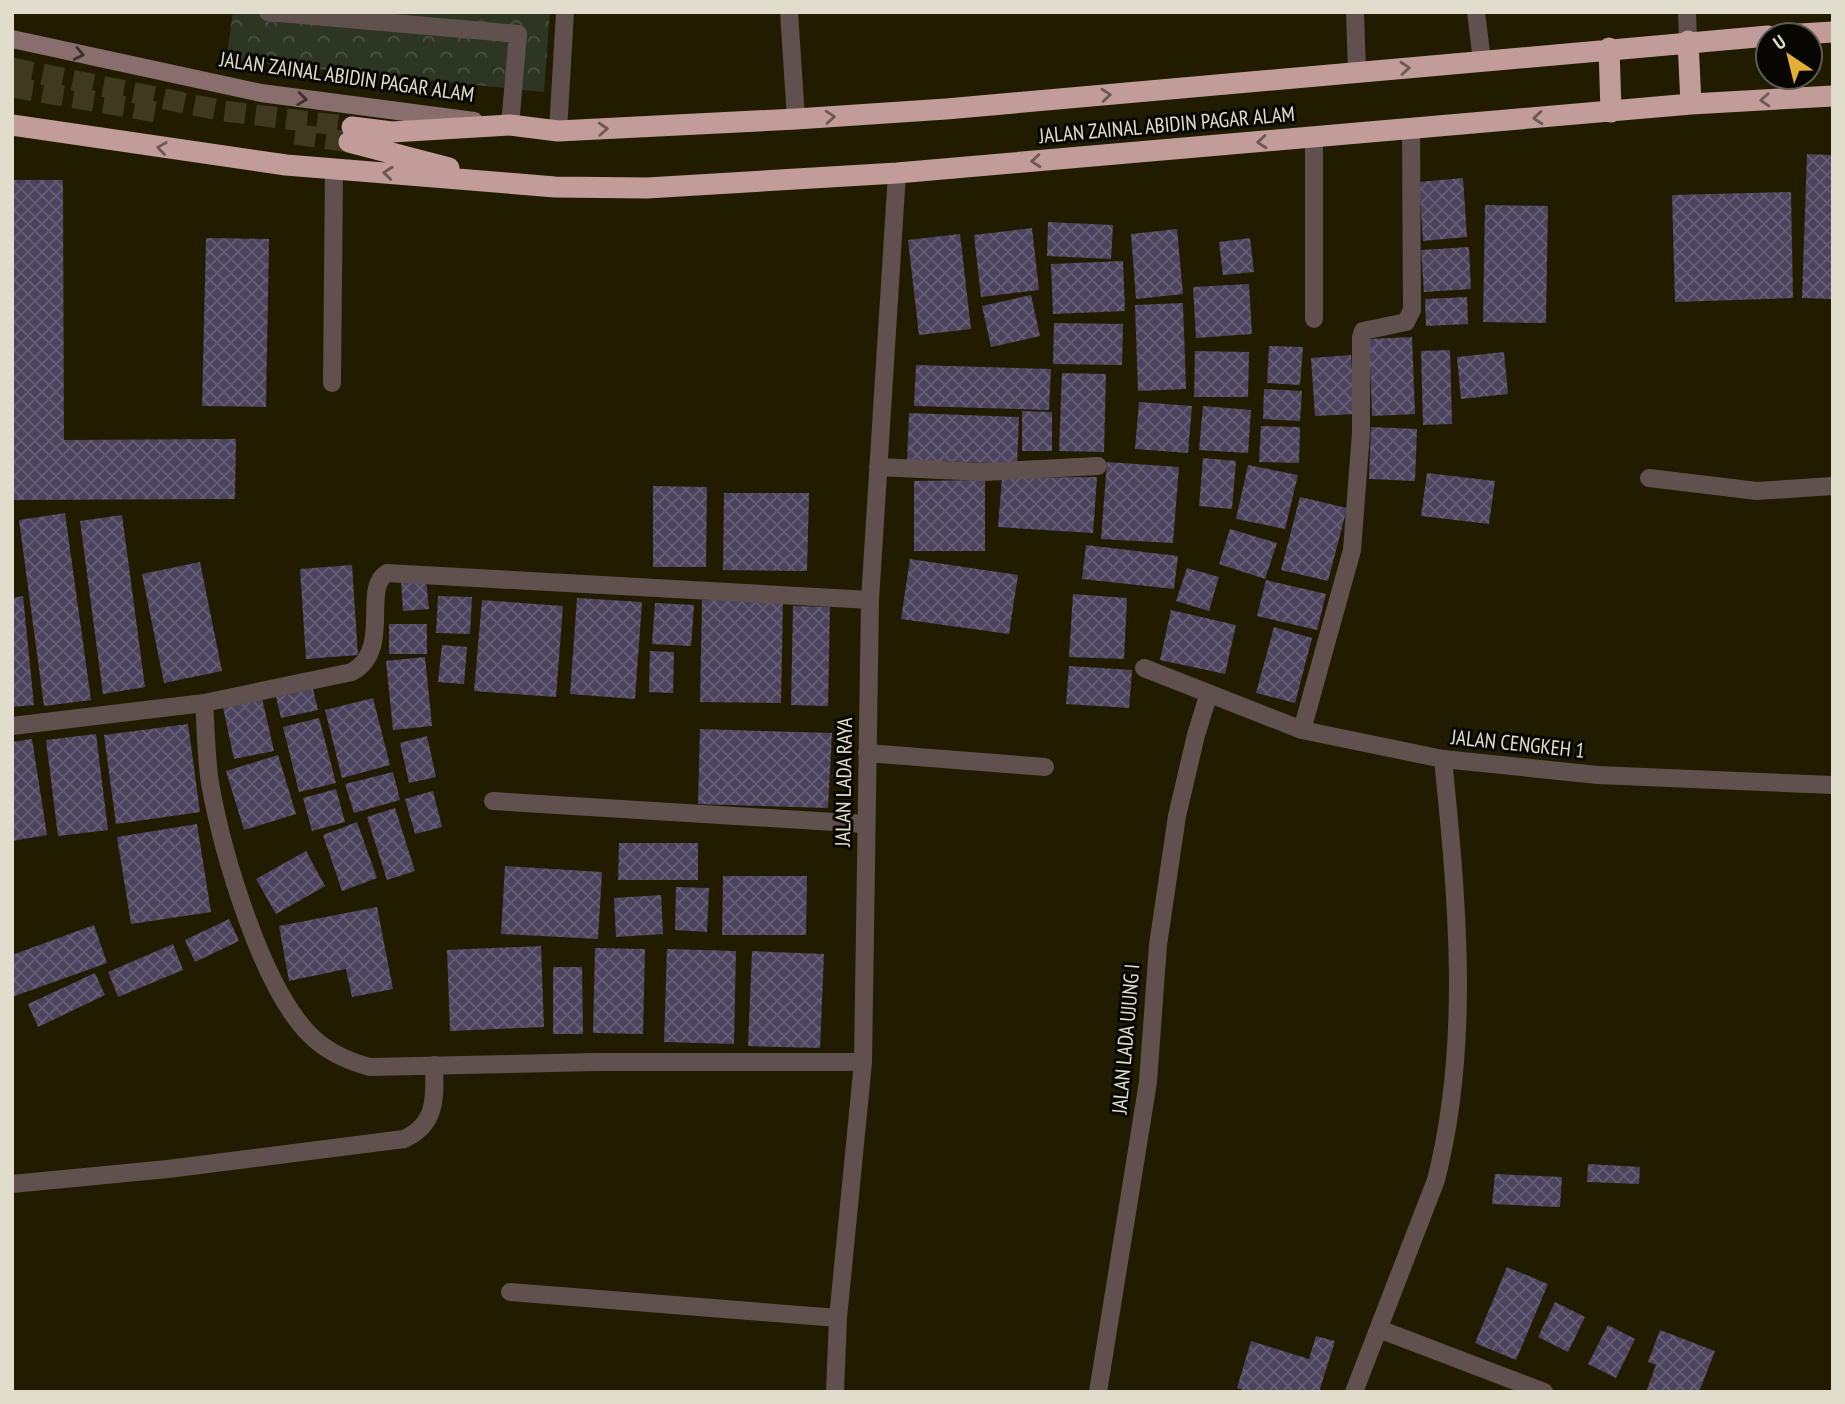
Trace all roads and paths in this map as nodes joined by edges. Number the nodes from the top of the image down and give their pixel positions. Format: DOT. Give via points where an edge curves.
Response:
graph roads {
  1 [pos="268,12"];
  2 [pos="565,12"];
  3 [pos="789,12"];
  4 [pos="1355,12"];
  5 [pos="1476,12"];
  6 [pos="1687,12"];
  7 [pos="1754,37"];
  8 [pos="12,39"];
  9 [pos="1688,41"];
  10 [pos="1609,48"];
  11 [pos="1482,61"];
  12 [pos="1357,72"];
  13 [pos="1833,96"];
  14 [pos="1690,104"];
  15 [pos="1611,112"];
  16 [pos="796,119"];
  17 [pos="12,125"];
  18 [pos="510,125"];
  19 [pos="1411,129"];
  20 [pos="558,131"];
  21 [pos="1314,137"];
  22 [pos="334,169"];
  23 [pos="897,173"];
  24 [pos="505,183"];
  25 [pos="1314,318"];
  26 [pos="332,383"];
  27 [pos="1098,466"];
  28 [pos="878,467"];
  29 [pos="1649,478"];
  30 [pos="1833,486"];
  31 [pos="870,600"];
  32 [pos="1144,668"];
  33 [pos="1209,693"];
  34 [pos="205,703"];
  35 [pos="12,726"];
  36 [pos="1302,730"];
  37 [pos="867,753"];
  38 [pos="1443,759"];
  39 [pos="1045,767"];
  40 [pos="1833,785"];
  41 [pos="493,802"];
  42 [pos="866,824"];
  43 [pos="863,1062"];
  44 [pos="434,1065"];
  45 [pos="12,1184"];
  46 [pos="510,1292"];
  47 [pos="838,1318"];
  48 [pos="1379,1329"];
  49 [pos="835,1392"];
  50 [pos="1098,1392"];
  51 [pos="1354,1392"];
  52 [pos="1544,1392"];
  1 -- 18 [label="street" via="518,34"];
  2 -- 20 [label="street"];
  3 -- 16 [label="street"];
  4 -- 12 [label="street"];
  5 -- 11 [label="street"];
  6 -- 9 [label="street"];
  7 -- 9 [label="highway, JALAN ZAINAL ABIDIN PAGAR ALAM"];
  8 -- 18 [label="street, JALAN ZAINAL ABIDIN PAGAR ALAM, one-way" via="261,93"];
  9 -- 10 [label="highway, JALAN ZAINAL ABIDIN PAGAR ALAM"];
  9 -- 14 [label="highway"];
  10 -- 11 [label="highway, JALAN ZAINAL ABIDIN PAGAR ALAM"];
  10 -- 15 [label="highway"];
  12 -- 11 [label="highway, JALAN ZAINAL ABIDIN PAGAR ALAM, one-way"];
  16 -- 12 [label="highway, JALAN ZAINAL ABIDIN PAGAR ALAM, one-way"];
  13 -- 14 [label="highway, JALAN ZAINAL ABIDIN PAGAR ALAM, one-way"];
  14 -- 15 [label="highway, JALAN ZAINAL ABIDIN PAGAR ALAM"];
  15 -- 19 [label="highway, JALAN ZAINAL ABIDIN PAGAR ALAM, one-way"];
  20 -- 16 [label="highway, JALAN ZAINAL ABIDIN PAGAR ALAM, one-way"];
  22 -- 17 [label="highway, JALAN ZAINAL ABIDIN PAGAR ALAM, one-way"];
  18 -- 20 [label="highway, JALAN ZAINAL ABIDIN PAGAR ALAM"];
  18 -- 24 [label="highway, JALAN ZAINAL ABIDIN PAGAR ALAM" via="350,134"];
  19 -- 21 [label="highway, JALAN ZAINAL ABIDIN PAGAR ALAM"];
  19 -- 36 [label="street" via="1412,310 1406,322 1363,331 1361,337 1361,433 1352,550"];
  21 -- 23 [label="highway, JALAN ZAINAL ABIDIN PAGAR ALAM, one-way"];
  21 -- 25 [label="street"];
  24 -- 22 [label="highway, JALAN ZAINAL ABIDIN PAGAR ALAM, one-way"];
  22 -- 26 [label="street"];
  23 -- 24 [label="highway, JALAN ZAINAL ABIDIN PAGAR ALAM" via="647,188"];
  23 -- 28 [label="street, JALAN LADA RAYA"];
  27 -- 28 [label="street" via="983,472"];
  28 -- 31 [label="street, JALAN LADA RAYA"];
  29 -- 30 [label="street" via="1757,491"];
  31 -- 34 [label="street" via="387,573 379,584 372,652 361,667 299,685"];
  31 -- 37 [label="street, JALAN LADA RAYA"];
  32 -- 33 [label="street, JALAN CENGKEH 1"];
  33 -- 36 [label="street, JALAN CENGKEH 1"];
  33 -- 50 [label="street, JALAN LADA UJUNG I" via="1177,816 1158,945 1148,1082"];
  34 -- 35 [label="street"];
  34 -- 44 [label="street" via="210,782 226,855 249,924 296,1018 310,1035 347,1062 370,1067"];
  36 -- 38 [label="street, JALAN CENGKEH 1"];
  37 -- 39 [label="street"];
  37 -- 42 [label="street, JALAN LADA RAYA"];
  38 -- 40 [label="street, JALAN CENGKEH 1" via="1598,775"];
  38 -- 48 [label="street" via="1454,868 1459,1012 1446,1135 1436,1180"];
  41 -- 42 [label="street"];
  42 -- 43 [label="street, JALAN LADA RAYA"];
  43 -- 44 [label="street"];
  43 -- 47 [label="street, JALAN LADA RAYA"];
  44 -- 45 [label="street" via="434,1109 423,1127 404,1139"];
  46 -- 47 [label="street"];
  47 -- 49 [label="street, JALAN LADA RAYA"];
  48 -- 51 [label="street"];
  48 -- 52 [label="street"];
}
